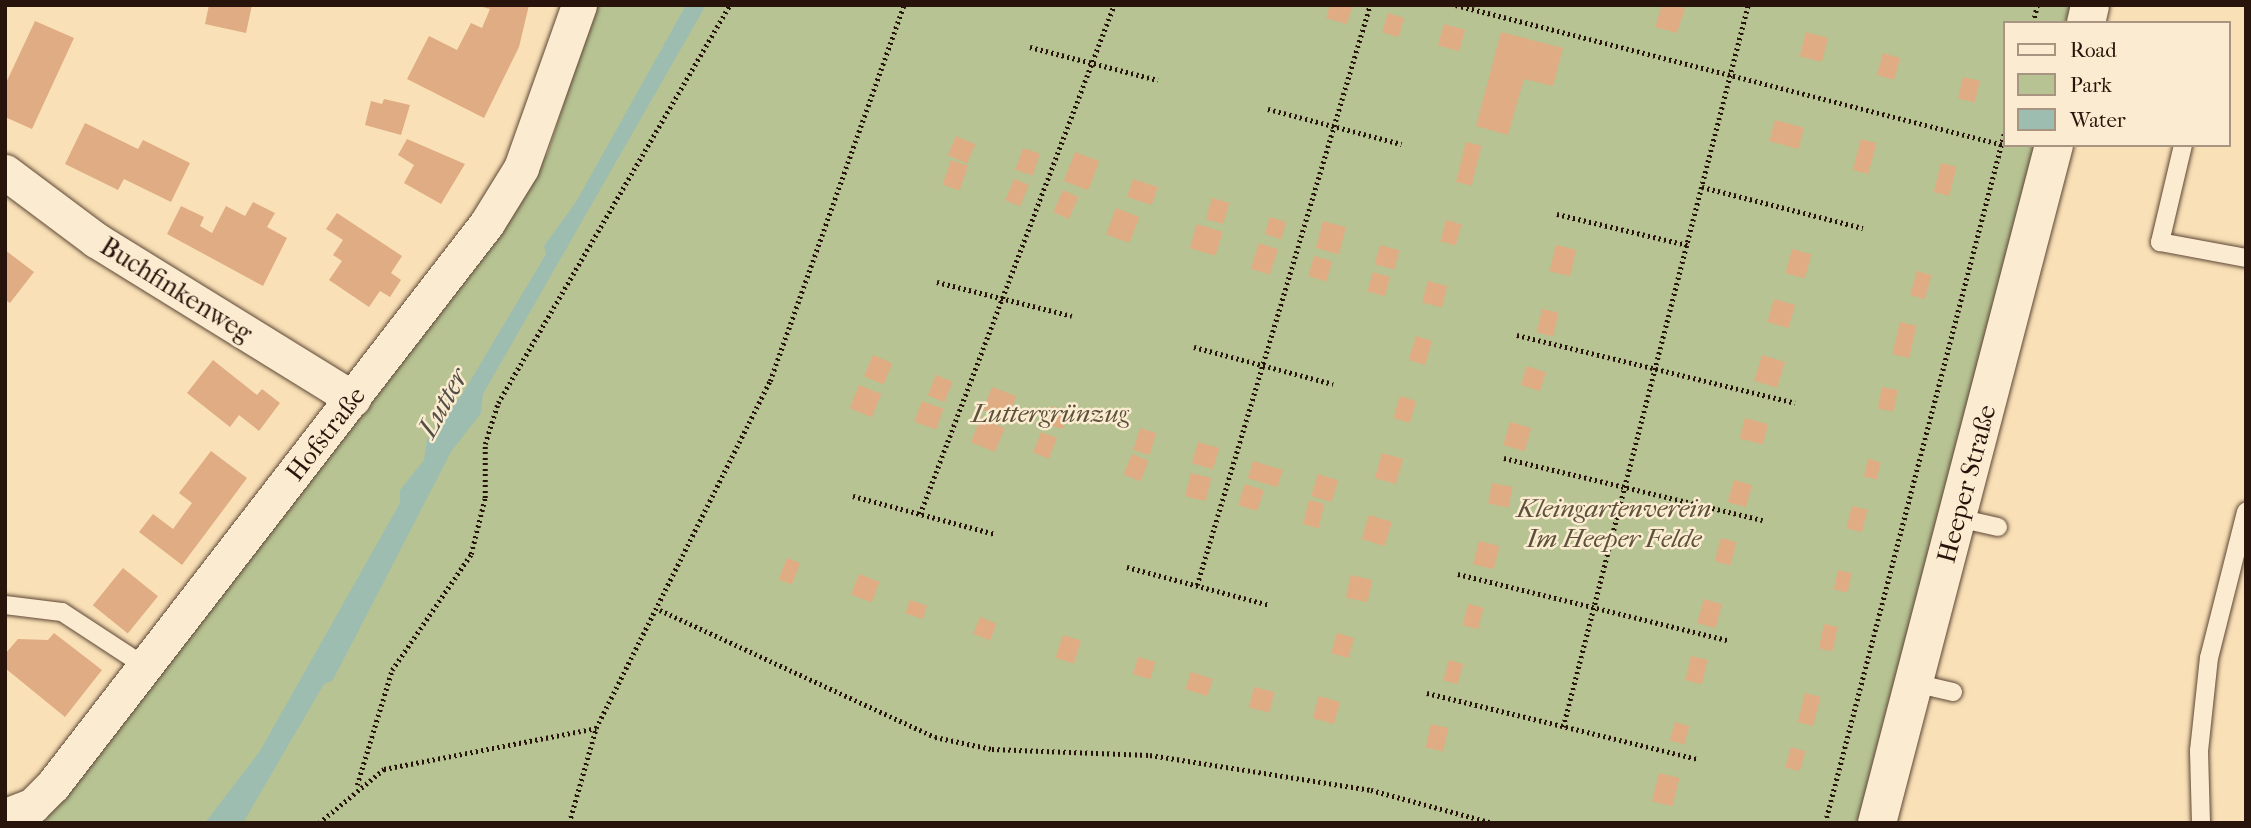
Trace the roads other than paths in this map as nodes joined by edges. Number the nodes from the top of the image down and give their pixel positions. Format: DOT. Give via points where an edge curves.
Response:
graph roads {
  1 [pos="579,5"];
  2 [pos="2053,147"];
  3 [pos="2183,147"];
  4 [pos="5,172"];
  5 [pos="2246,258"];
  6 [pos="354,399"];
  7 [pos="2246,512"];
  8 [pos="1958,518"];
  9 [pos="1998,527"];
  10 [pos="5,605"];
  11 [pos="146,667"];
  12 [pos="1914,683"];
  13 [pos="1953,692"];
  14 [pos="5,816"];
  15 [pos="1877,823"];
  16 [pos="2201,823"];
  1 -- 6 [label="street, Hofstraße" via="521,168"];
  2 -- 8 [label="main road, Heeper Straße"];
  3 -- 5 [label="lane" via="2160,242"];
  4 -- 6 [label="street, Buchfinkenweg" via="96,240"];
  6 -- 11 [label="street, Hofstraße"];
  7 -- 16 [label="lane" via="2209,657 2199,751"];
  8 -- 9 [label="lane"];
  8 -- 12 [label="main road, Heeper Straße"];
  10 -- 11 [label="lane" via="62,612"];
  11 -- 14 [label="street, Hofstraße" via="53,785 33,805"];
  12 -- 13 [label="lane"];
  12 -- 15 [label="main road, Heeper Straße"];
}
